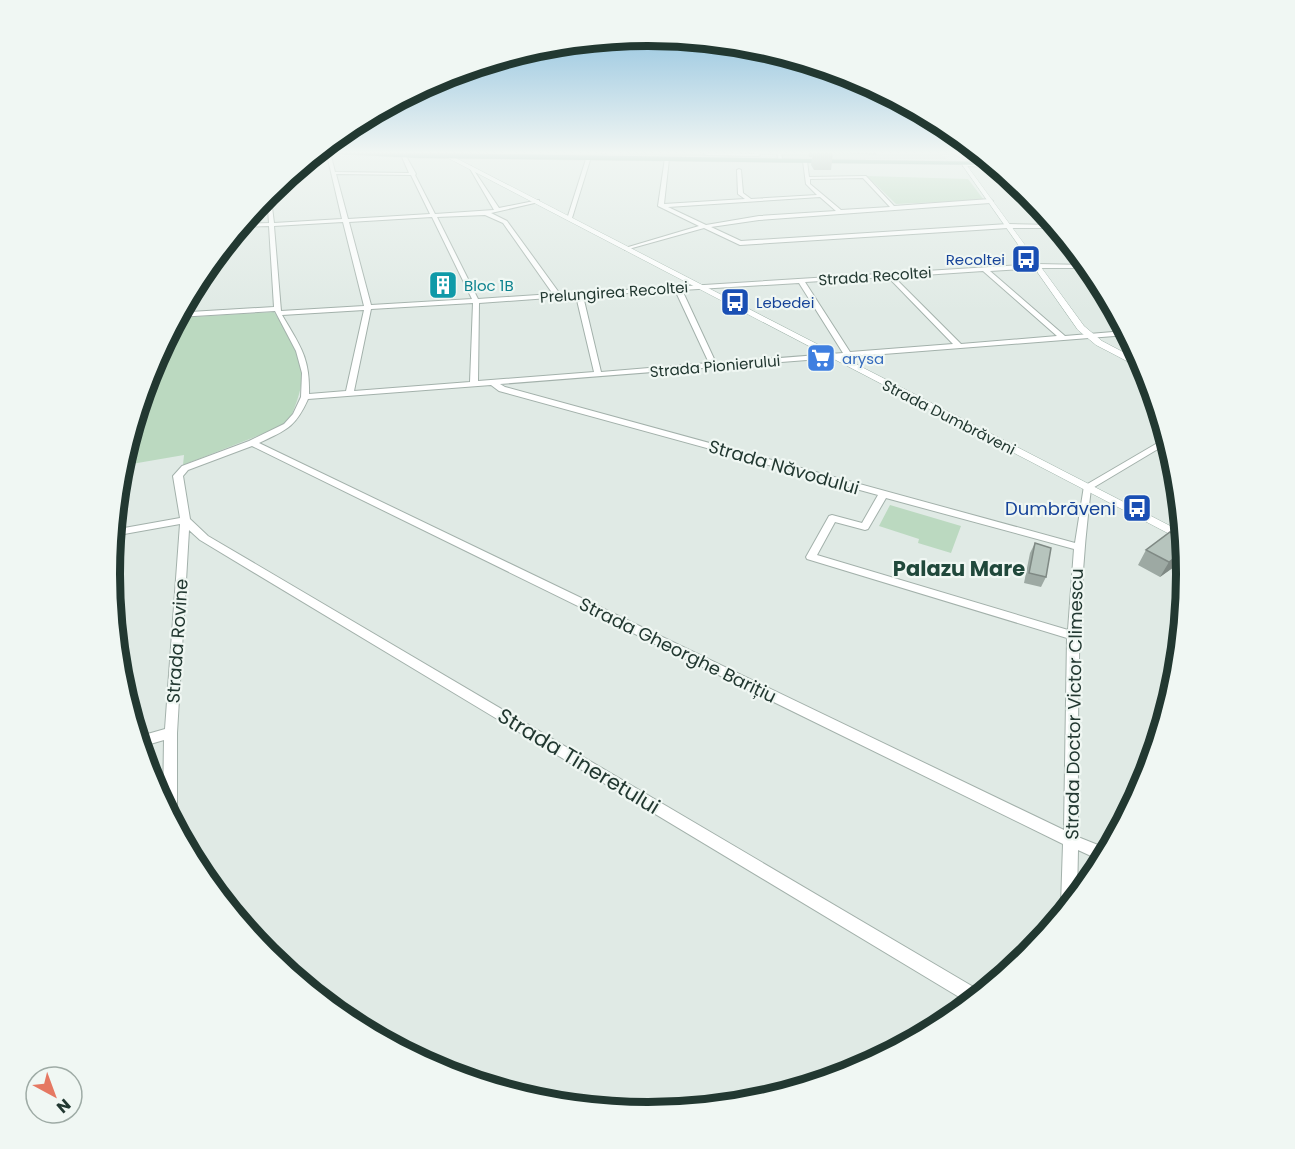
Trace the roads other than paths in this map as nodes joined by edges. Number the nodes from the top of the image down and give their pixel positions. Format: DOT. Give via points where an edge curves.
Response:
graph roads {
  1 [pos="270,205"];
  2 [pos="341,205"];
  3 [pos="429,205"];
  4 [pos="494,205"];
  5 [pos="521,205"];
  6 [pos="544,205"];
  7 [pos="573,205"];
  8 [pos="687,205"];
  9 [pos="833,205"];
  10 [pos="919,205"];
  11 [pos="993,205"];
  12 [pos="662,206"];
  13 [pos="892,206"];
  14 [pos="497,210"];
  15 [pos="839,211"];
  16 [pos="486,213"];
  17 [pos="434,216"];
  18 [pos="569,218"];
  19 [pos="345,220"];
  20 [pos="272,224"];
  21 [pos="252,225"];
  22 [pos="1008,226"];
  23 [pos="702,227"];
  24 [pos="1045,227"];
  25 [pos="627,249"];
  26 [pos="1037,266"];
  27 [pos="1076,267"];
  28 [pos="984,269"];
  29 [pos="889,275"];
  30 [pos="800,280"];
  31 [pos="698,287"];
  32 [pos="678,289"];
  33 [pos="579,295"];
  34 [pos="558,296"];
  35 [pos="476,301"];
  36 [pos="368,308"];
  37 [pos="278,311"];
  38 [pos="188,315"];
  39 [pos="1117,334"];
  40 [pos="1090,336"];
  41 [pos="1063,338"];
  42 [pos="959,346"];
  43 [pos="849,355"];
  44 [pos="831,356"];
  45 [pos="1130,361"];
  46 [pos="714,366"];
  47 [pos="598,375"];
  48 [pos="492,383"];
  49 [pos="474,384"];
  50 [pos="349,394"];
  51 [pos="305,397"];
  52 [pos="252,443"];
  53 [pos="1159,445"];
  54 [pos="1086,488"];
  55 [pos="883,495"];
  56 [pos="186,520"];
  57 [pos="122,531"];
  58 [pos="1173,533"];
  59 [pos="1077,547"];
  60 [pos="1072,635"];
  61 [pos="171,733"];
  62 [pos="147,740"];
  63 [pos="170,800"];
  64 [pos="1072,841"];
  65 [pos="1097,852"];
  66 [pos="1070,891"];
  67 [pos="968,993"];
  1 -- 20 [label="street"];
  2 -- 19 [label="street"];
  3 -- 17 [label="street"];
  4 -- 14 [label="street"];
  5 -- 14 [label="street"];
  6 -- 18 [label="street, Strada Dumbrăveni"];
  7 -- 18 [label="street"];
  8 -- 12 [label="street"];
  9 -- 15 [label="street"];
  10 -- 13 [label="street"];
  11 -- 22 [label="street"];
  12 -- 23 [label="street"];
  13 -- 15 [label="street"];
  14 -- 16 [label="street"];
  15 -- 23 [label="street"];
  16 -- 17 [label="street"];
  16 -- 34 [label="street" via="505,222"];
  17 -- 19 [label="street"];
  17 -- 35 [label="street"];
  18 -- 25 [label="street, Strada Dumbrăveni"];
  19 -- 20 [label="street"];
  19 -- 36 [label="street"];
  20 -- 21 [label="street"];
  20 -- 37 [label="street"];
  22 -- 23 [label="street" via="740,243"];
  22 -- 24 [label="street"];
  22 -- 26 [label="street"];
  23 -- 25 [label="street"];
  25 -- 31 [label="street, Strada Dumbrăveni"];
  26 -- 27 [label="street, Strada Recoltei"];
  26 -- 28 [label="street, Strada Recoltei"];
  26 -- 40 [label="street"];
  28 -- 29 [label="street, Strada Recoltei"];
  28 -- 41 [label="street"];
  29 -- 30 [label="street, Strada Recoltei"];
  29 -- 42 [label="street"];
  30 -- 31 [label="street, Strada Recoltei"];
  30 -- 43 [label="street"];
  31 -- 32 [label="street, Prelungirea Recoltei"];
  31 -- 44 [label="street, Strada Dumbrăveni"];
  32 -- 33 [label="street, Prelungirea Recoltei"];
  32 -- 46 [label="street"];
  33 -- 34 [label="street, Prelungirea Recoltei"];
  33 -- 47 [label="street"];
  34 -- 35 [label="street, Prelungirea Recoltei"];
  35 -- 36 [label="street, Prelungirea Recoltei"];
  35 -- 49 [label="street"];
  36 -- 37 [label="street, Prelungirea Recoltei"];
  36 -- 50 [label="street"];
  37 -- 38 [label="street, Prelungirea Recoltei"];
  37 -- 51 [label="street" via="300,351 306,373"];
  39 -- 40 [label="street, Strada Pionierului"];
  40 -- 41 [label="street, Strada Pionierului"];
  40 -- 45 [label="street"];
  41 -- 42 [label="street, Strada Pionierului"];
  42 -- 43 [label="street, Strada Pionierului"];
  43 -- 44 [label="street, Strada Pionierului"];
  44 -- 46 [label="street, Strada Pionierului"];
  44 -- 54 [label="street, Strada Dumbrăveni"];
  46 -- 47 [label="street, Strada Pionierului"];
  47 -- 48 [label="street, Strada Pionierului"];
  48 -- 49 [label="street, Strada Pionierului"];
  48 -- 55 [label="street, Strada Năvodului" via="502,389"];
  49 -- 50 [label="street, Strada Pionierului"];
  50 -- 51 [label="street, Strada Pionierului"];
  51 -- 52 [label="street" via="287,426"];
  52 -- 56 [label="street, Strada Rovine" via="185,468 178,476"];
  52 -- 64 [label="street, Strada Gheorghe Barițiu"];
  53 -- 54 [label="street"];
  54 -- 58 [label="street, Strada Dumbrăveni"];
  54 -- 59 [label="street, Strada Doctor Victor Climescu"];
  55 -- 59 [label="street, Strada Năvodului"];
  55 -- 60 [label="street" via="866,527 832,518 811,557"];
  56 -- 57 [label="street"];
  56 -- 61 [label="street, Strada Rovine"];
  56 -- 67 [label="street, Strada Tineretului" via="204,538"];
  59 -- 60 [label="street, Strada Doctor Victor Climescu"];
  60 -- 64 [label="street, Strada Doctor Victor Climescu"];
  61 -- 62 [label="street"];
  61 -- 63 [label="street, Strada Rovine"];
  64 -- 65 [label="street, Strada Gheorghe Barițiu"];
  64 -- 66 [label="street, Strada Doctor Victor Climescu"];
}
